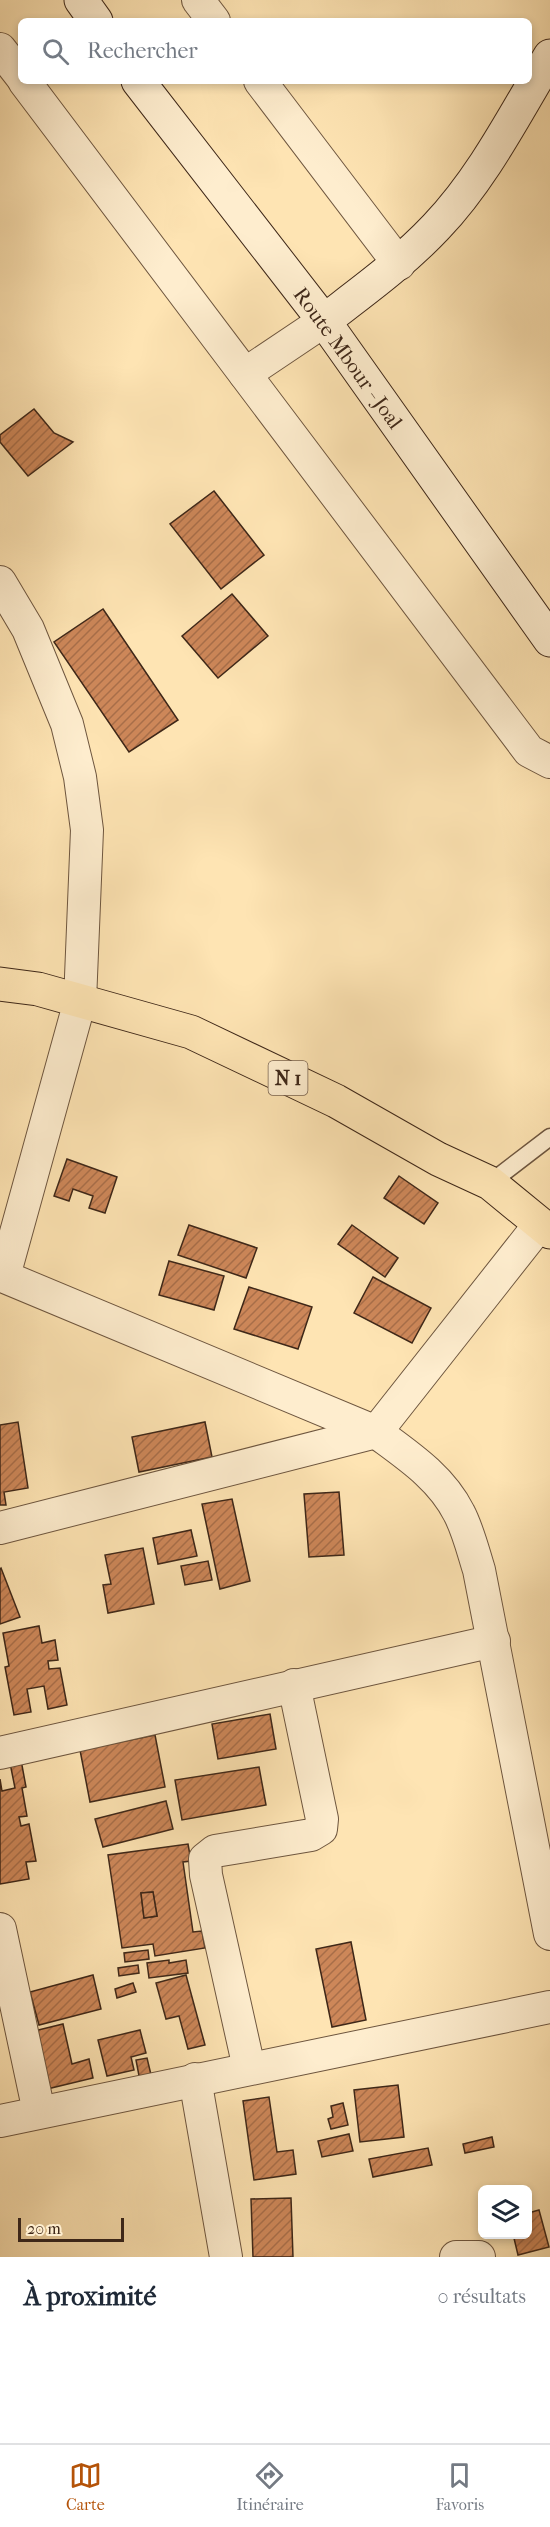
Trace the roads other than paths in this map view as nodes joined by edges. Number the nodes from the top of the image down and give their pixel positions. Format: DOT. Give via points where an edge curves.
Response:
graph roads {
  1 [pos="81,0"];
  2 [pos="198,0"];
  3 [pos="94,18"];
  4 [pos="212,18"];
  5 [pos="0,49"];
  6 [pos="550,56"];
  7 [pos="18,72"];
  8 [pos="26,84"];
  9 [pos="140,84"];
  10 [pos="262,84"];
  11 [pos="399,264"];
  12 [pos="324,321"];
  13 [pos="245,374"];
  14 [pos="0,582"];
  15 [pos="550,640"];
  16 [pos="550,762"];
  17 [pos="0,984"];
  18 [pos="80,1001"];
  19 [pos="550,1137"];
  20 [pos="490,1184"];
  21 [pos="545,1228"];
  22 [pos="2,1275"];
  23 [pos="376,1432"];
  24 [pos="0,1528"];
  25 [pos="494,1641"];
  26 [pos="294,1685"];
  27 [pos="0,1753"];
  28 [pos="545,1889"];
  29 [pos="0,1929"];
  30 [pos="550,1934"];
  31 [pos="550,2007"];
  32 [pos="249,2068"];
  33 [pos="195,2079"];
  34 [pos="39,2112"];
  35 [pos="0,2121"];
  36 [pos="226,2257"];
  37 [pos="456,2257"];
  38 [pos="479,2257"];
  1 -- 3 [label="main road"];
  2 -- 4 [label="street"];
  5 -- 7 [label="street"];
  6 -- 11 [label="main road" via="466,191"];
  8 -- 13 [label="street"];
  9 -- 12 [label="main road, Route Mbour - Joal"];
  10 -- 11 [label="street"];
  11 -- 12 [label="main road"];
  12 -- 13 [label="street"];
  12 -- 15 [label="main road, Route Mbour - Joal"];
  13 -- 16 [label="street" via="529,751"];
  14 -- 18 [label="street" via="28,629 67,724 80,777 87,830"];
  17 -- 18 [label="highway, N 1" via="38,989"];
  18 -- 20 [label="highway, N 1" via="191,1032 336,1101"];
  18 -- 22 [label="street"];
  19 -- 20 [label="lane"];
  20 -- 21 [label="highway, N 1"];
  21 -- 23 [label="street"];
  22 -- 23 [label="street"];
  23 -- 24 [label="street"];
  23 -- 25 [label="street" via="424,1467 459,1513 479,1570"];
  25 -- 26 [label="street"];
  25 -- 28 [label="street"];
  26 -- 27 [label="street"];
  26 -- 32 [label="street" via="321,1829 311,1835 215,1851 205,1860"];
  28 -- 30 [label="street"];
  29 -- 34 [label="street"];
  31 -- 32 [label="street"];
  32 -- 33 [label="street"];
  33 -- 34 [label="street"];
  33 -- 36 [label="street"];
  34 -- 35 [label="street"];
  37 -- 38 [label="street"];
}
